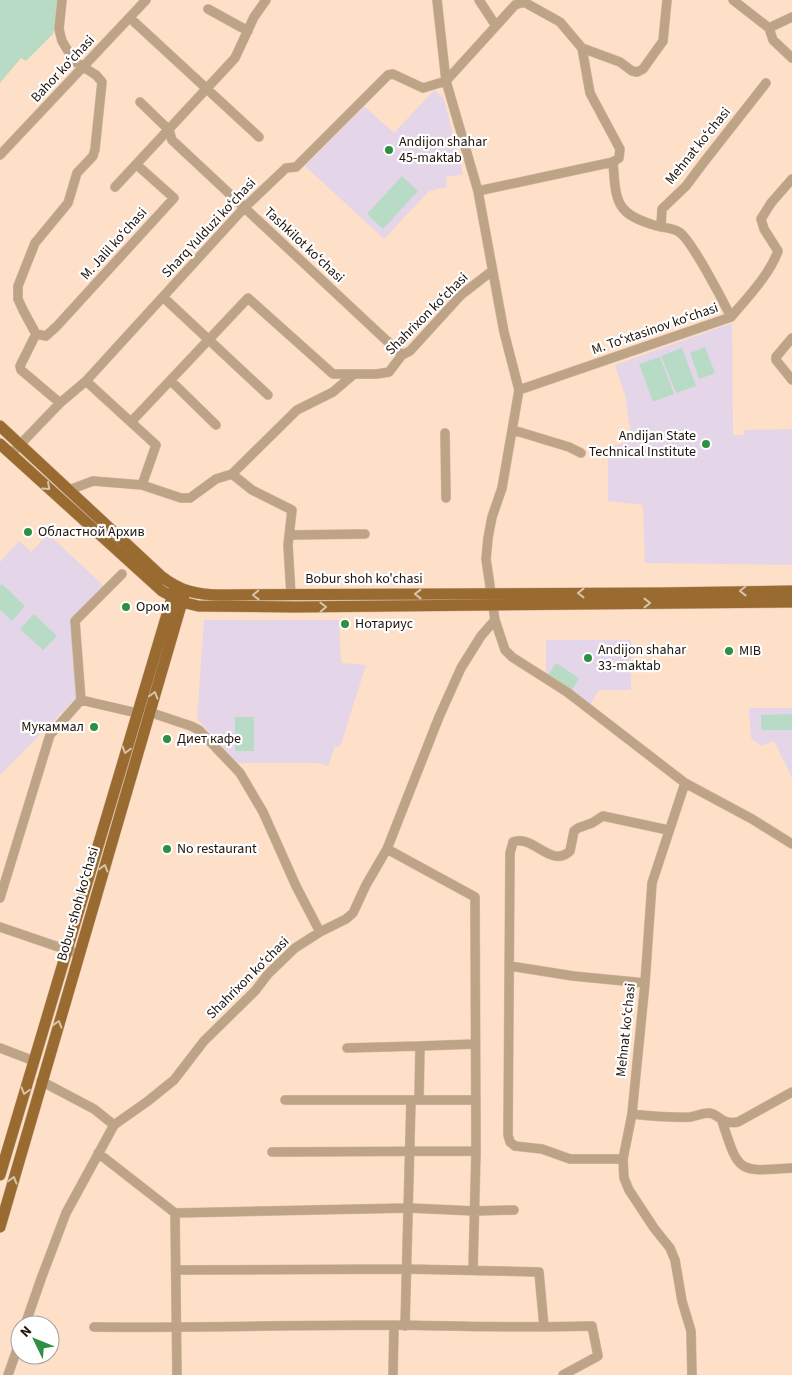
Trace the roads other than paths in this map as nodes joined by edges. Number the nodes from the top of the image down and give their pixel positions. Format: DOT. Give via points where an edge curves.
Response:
graph roads {
  1 [pos="62,0"];
  2 [pos="146,0"];
  3 [pos="266,0"];
  4 [pos="437,0"];
  5 [pos="479,0"];
  6 [pos="667,0"];
  7 [pos="733,0"];
  8 [pos="208,9"];
  9 [pos="792,17"];
  10 [pos="130,18"];
  11 [pos="496,26"];
  12 [pos="770,28"];
  13 [pos="248,31"];
  14 [pos="582,48"];
  15 [pos="792,58"];
  16 [pos="84,67"];
  17 [pos="446,81"];
  18 [pos="766,83"];
  19 [pos="208,89"];
  20 [pos="140,102"];
  21 [pos="169,130"];
  22 [pos="259,137"];
  23 [pos="0,155"];
  24 [pos="613,162"];
  25 [pos="137,165"];
  26 [pos="792,179"];
  27 [pos="115,187"];
  28 [pos="478,191"];
  29 [pos="244,208"];
  30 [pos="661,227"];
  31 [pos="492,272"];
  32 [pos="163,297"];
  33 [pos="732,316"];
  34 [pos="36,334"];
  35 [pos="792,338"];
  36 [pos="210,340"];
  37 [pos="402,355"];
  38 [pos="354,374"];
  39 [pos="792,380"];
  40 [pos="86,381"];
  41 [pos="170,381"];
  42 [pos="519,390"];
  43 [pos="268,395"];
  44 [pos="60,403"];
  45 [pos="131,422"];
  46 [pos="216,425"];
  47 [pos="0,426"];
  48 [pos="513,430"];
  49 [pos="445,433"];
  50 [pos="0,444"];
  51 [pos="20,445"];
  52 [pos="581,453"];
  53 [pos="11,454"];
  54 [pos="232,474"];
  55 [pos="142,485"];
  56 [pos="69,490"];
  57 [pos="446,498"];
  58 [pos="365,534"];
  59 [pos="290,535"];
  60 [pos="122,574"];
  61 [pos="792,590"];
  62 [pos="179,594"];
  63 [pos="291,595"];
  64 [pos="493,599"];
  65 [pos="792,602"];
  66 [pos="495,620"];
  67 [pos="170,622"];
  68 [pos="81,700"];
  69 [pos="149,712"];
  70 [pos="137,713"];
  71 [pos="684,783"];
  72 [pos="668,830"];
  73 [pos="792,844"];
  74 [pos="387,849"];
  75 [pos="0,898"];
  76 [pos="0,927"];
  77 [pos="320,932"];
  78 [pos="68,950"];
  79 [pos="79,954"];
  80 [pos="510,966"];
  81 [pos="645,983"];
  82 [pos="475,1044"];
  83 [pos="420,1046"];
  84 [pos="0,1048"];
  85 [pos="347,1048"];
  86 [pos="34,1061"];
  87 [pos="41,1081"];
  88 [pos="792,1092"];
  89 [pos="285,1100"];
  90 [pos="415,1100"];
  91 [pos="476,1100"];
  92 [pos="632,1114"];
  93 [pos="722,1121"];
  94 [pos="114,1125"];
  95 [pos="410,1150"];
  96 [pos="476,1151"];
  97 [pos="272,1152"];
  98 [pos="98,1153"];
  99 [pos="623,1159"];
  100 [pos="792,1168"];
  101 [pos="1,1171"];
  102 [pos="409,1208"];
  103 [pos="514,1210"];
  104 [pos="474,1211"];
  105 [pos="175,1213"];
  106 [pos="0,1227"];
  107 [pos="407,1269"];
  108 [pos="177,1270"];
  109 [pos="474,1270"];
  110 [pos="28,1315"];
  111 [pos="394,1326"];
  112 [pos="405,1326"];
  113 [pos="94,1327"];
  114 [pos="544,1327"];
  115 [pos="177,1328"];
  116 [pos="177,1375"];
  117 [pos="393,1375"];
  118 [pos="563,1375"];
  119 [pos="692,1375"];
  1 -- 16 [label="street" via="59,35 74,61"];
  2 -- 10 [label="street, Bahor koʻchasi"];
  3 -- 13 [label="street"];
  4 -- 17 [label="street"];
  5 -- 11 [label="street"];
  6 -- 14 [label="street" via="663,41 643,70 632,71 620,62"];
  7 -- 12 [label="street"];
  8 -- 13 [label="street"];
  9 -- 12 [label="street"];
  10 -- 16 [label="street, Bahor koʻchasi"];
  10 -- 19 [label="street"];
  11 -- 14 [label="street" via="515,5 524,2 560,22"];
  11 -- 17 [label="street"];
  12 -- 15 [label="street" via="773,40"];
  13 -- 19 [label="street" via="235,58"];
  14 -- 24 [label="street, M. Toʻxtasinov koʻchasi" via="590,93 620,149 619,158"];
  16 -- 23 [label="street, Bahor koʻchasi"];
  16 -- 34 [label="street" via="102,82 93,156 77,173 68,203 35,243 18,286 18,299"];
  17 -- 28 [label="street"];
  17 -- 29 [label="street, Sharq Yulduzi koʻchasi" via="423,88 390,73 296,167 286,168"];
  18 -- 30 [label="street, Mehnat koʻchasi" via="686,186 662,209"];
  19 -- 21 [label="street"];
  19 -- 22 [label="street"];
  20 -- 21 [label="street, Tashkilot koʻchasi"];
  21 -- 25 [label="street"];
  21 -- 29 [label="street, Tashkilot koʻchasi" via="172,140"];
  24 -- 28 [label="street"];
  24 -- 30 [label="street, M. Toʻxtasinov koʻchasi" via="615,190 623,210 634,218"];
  25 -- 27 [label="street"];
  25 -- 34 [label="street, M. Jalil koʻchasi" via="174,198 57,326 46,336"];
  26 -- 33 [label="street" via="761,219 764,230 778,251 776,257"];
  28 -- 31 [label="street"];
  29 -- 32 [label="street, Sharq Yulduzi koʻchasi"];
  29 -- 37 [label="street, Tashkilot koʻchasi"];
  30 -- 33 [label="street, M. Toʻxtasinov koʻchasi" via="680,232"];
  31 -- 37 [label="street, Shahrixon koʻchasi" via="461,295 410,351"];
  31 -- 42 [label="street"];
  32 -- 36 [label="street"];
  32 -- 40 [label="street, Sharq Yulduzi koʻchasi"];
  33 -- 42 [label="street, M. Toʻxtasinov koʻchasi"];
  34 -- 44 [label="street" via="21,370"];
  35 -- 39 [label="street" via="776,360"];
  36 -- 38 [label="street, Shahrixon koʻchasi" via="248,298 333,374"];
  36 -- 41 [label="street"];
  36 -- 43 [label="street"];
  37 -- 38 [label="street, Shahrixon koʻchasi" via="389,372"];
  38 -- 54 [label="street" via="333,392 297,410"];
  40 -- 44 [label="street, Sharq Yulduzi koʻchasi"];
  40 -- 45 [label="street"];
  41 -- 45 [label="street"];
  41 -- 46 [label="street"];
  42 -- 48 [label="street"];
  44 -- 51 [label="street, Sharq Yulduzi koʻchasi"];
  45 -- 55 [label="street" via="156,445"];
  47 -- 51 [label="main road, Bobur shoh ko'chasi"];
  48 -- 52 [label="street"];
  48 -- 64 [label="street" via="488,538 487,567"];
  49 -- 57 [label="street"];
  50 -- 53 [label="main road, Bobur shoh ko'chasi"];
  51 -- 53 [label="street, Sharq Yulduzi koʻchasi"];
  51 -- 56 [label="main road, Bobur shoh ko'chasi"];
  53 -- 62 [label="main road, Bobur shoh ko'chasi, one-way" via="144,576"];
  54 -- 55 [label="street" via="216,479 186,499"];
  54 -- 59 [label="street" via="252,490 292,510"];
  55 -- 56 [label="street" via="94,481"];
  56 -- 62 [label="main road, Bobur shoh ko'chasi"];
  58 -- 59 [label="street"];
  59 -- 63 [label="street"];
  60 -- 68 [label="street" via="75,621"];
  61 -- 64 [label="main road, Bobur shoh ko'chasi, one-way"];
  63 -- 62 [label="main road, Bobur shoh ko'chasi, one-way"];
  62 -- 64 [label="main road, Bobur shoh ko'chasi, one-way" via="198,606 214,607"];
  62 -- 67 [label="main road, Bobur shoh koʻchasi"];
  64 -- 63 [label="main road, Bobur shoh ko'chasi, one-way"];
  64 -- 65 [label="main road, Bobur shoh ko'chasi, one-way"];
  64 -- 66 [label="street"];
  66 -- 71 [label="street" via="505,650 567,692"];
  66 -- 74 [label="street, Shahrixon koʻchasi" via="461,668"];
  69 -- 67 [label="main road, Bobur shoh koʻchasi, one-way"];
  67 -- 70 [label="main road, Bobur shoh koʻchasi"];
  68 -- 70 [label="street"];
  68 -- 75 [label="street" via="50,735"];
  69 -- 77 [label="street" via="199,730 240,773 263,812"];
  79 -- 69 [label="main road, Bobur shoh koʻchasi, one-way"];
  70 -- 78 [label="main road, Bobur shoh koʻchasi, one-way"];
  71 -- 72 [label="street, Mehnat koʻchasi"];
  71 -- 73 [label="street"];
  72 -- 80 [label="street" via="603,816 574,831 570,851 563,856 554,856 518,840 513,842 510,853"];
  72 -- 81 [label="street, Mehnat koʻchasi" via="652,883"];
  74 -- 77 [label="street, Shahrixon koʻchasi" via="353,913"];
  74 -- 82 [label="street" via="474,897"];
  76 -- 78 [label="street"];
  77 -- 94 [label="street, Shahrixon koʻchasi" via="295,948 268,974 256,991 204,1041 174,1080"];
  78 -- 79 [label="street"];
  78 -- 86 [label="main road, Bobur shoh koʻchasi"];
  87 -- 79 [label="main road, Bobur shoh koʻchasi, one-way"];
  80 -- 81 [label="street"];
  80 -- 99 [label="street" via="510,1142 570,1159"];
  81 -- 92 [label="street, Mehnat koʻchasi"];
  82 -- 83 [label="street"];
  82 -- 91 [label="street"];
  83 -- 85 [label="street"];
  83 -- 90 [label="street"];
  84 -- 86 [label="street"];
  86 -- 101 [label="main road, Bobur shoh koʻchasi, one-way"];
  87 -- 94 [label="street" via="94,1109"];
  106 -- 87 [label="main road, Bobur shoh koʻchasi, one-way"];
  88 -- 93 [label="street" via="738,1122"];
  89 -- 90 [label="street"];
  90 -- 91 [label="street"];
  90 -- 95 [label="street"];
  91 -- 96 [label="street"];
  92 -- 93 [label="street" via="690,1117 709,1113"];
  92 -- 99 [label="street, Mehnat koʻchasi"];
  93 -- 100 [label="street" via="733,1155 742,1166 758,1170"];
  94 -- 98 [label="street, Shahrixon koʻchasi"];
  95 -- 96 [label="street"];
  95 -- 97 [label="street"];
  95 -- 102 [label="street"];
  96 -- 104 [label="street"];
  98 -- 105 [label="street"];
  98 -- 110 [label="street, Shahrixon koʻchasi" via="66,1213"];
  99 -- 119 [label="street, Mehnat koʻchasi" via="624,1178 629,1190 675,1260 691,1331"];
  102 -- 104 [label="street"];
  102 -- 105 [label="street"];
  102 -- 107 [label="street"];
  103 -- 104 [label="street"];
  104 -- 109 [label="street"];
  105 -- 108 [label="street"];
  107 -- 108 [label="street"];
  107 -- 109 [label="street"];
  107 -- 112 [label="street"];
  108 -- 115 [label="street"];
  109 -- 114 [label="street" via="539,1272"];
  111 -- 112 [label="street"];
  111 -- 115 [label="street"];
  111 -- 117 [label="street"];
  112 -- 114 [label="street"];
  113 -- 115 [label="street"];
  114 -- 118 [label="street" via="592,1326 598,1356"];
  115 -- 116 [label="street"];
}
